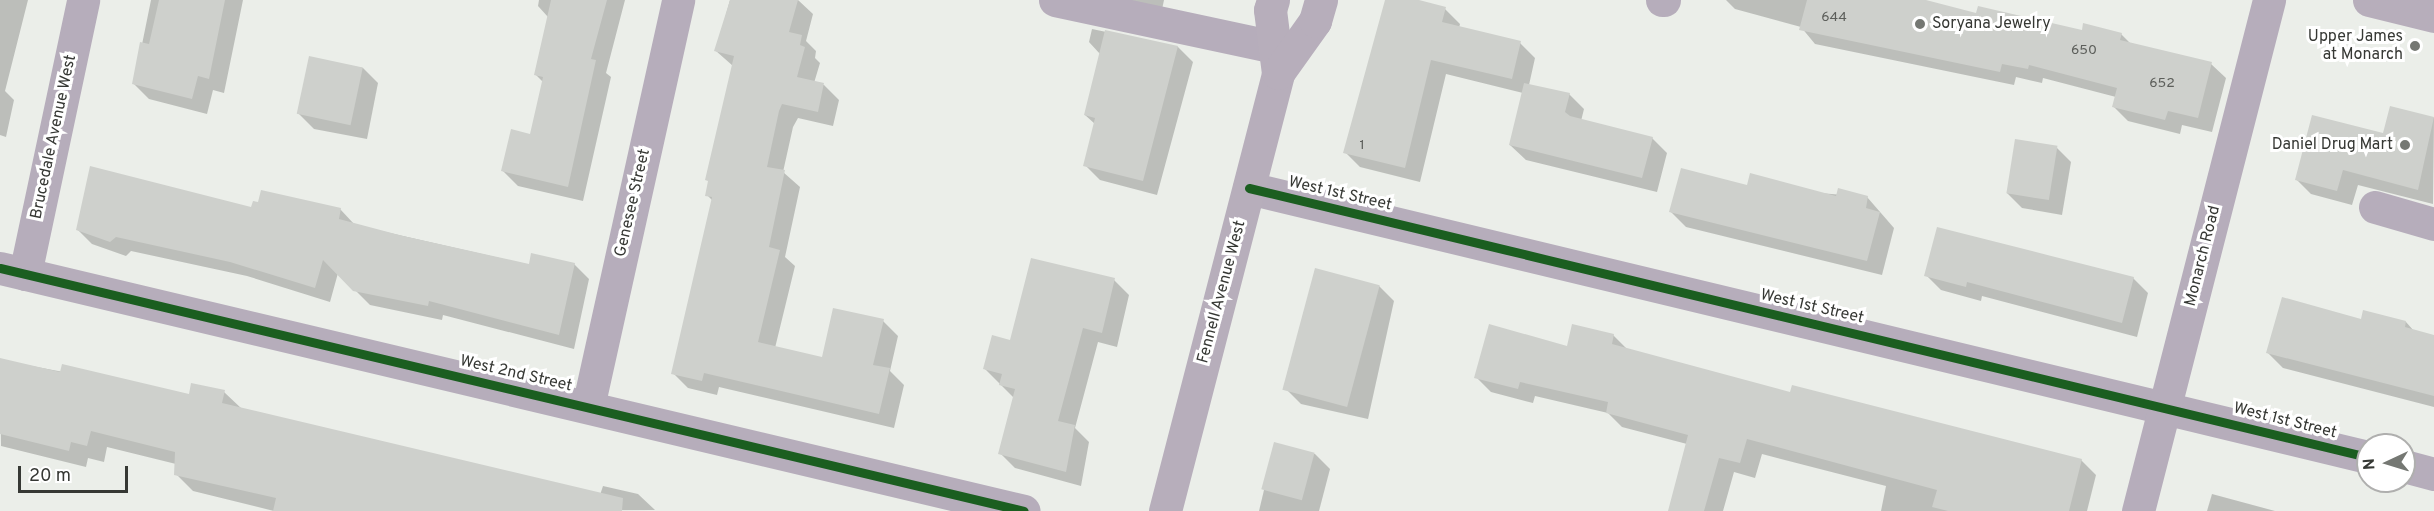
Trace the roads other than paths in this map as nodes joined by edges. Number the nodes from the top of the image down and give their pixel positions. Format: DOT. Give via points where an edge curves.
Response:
graph roads {
  1 [pos="83,0"];
  2 [pos="678,0"];
  3 [pos="1055,0"];
  4 [pos="1273,0"];
  5 [pos="1321,0"];
  6 [pos="2269,0"];
  7 [pos="2369,0"];
  8 [pos="2434,16"];
  9 [pos="1276,60"];
  10 [pos="1249,188"];
  11 [pos="2375,207"];
  12 [pos="2434,224"];
  13 [pos="13,271"];
  14 [pos="588,407"];
  15 [pos="2164,407"];
  16 [pos="2356,454"];
  17 [pos="2416,469"];
  18 [pos="2434,474"];
  19 [pos="1024,511"];
  20 [pos="1165,511"];
  21 [pos="2138,511"];
  1 -- 13 [label="street, Brucedale Avenue West"];
  2 -- 14 [label="street, Genesee Street"];
  3 -- 9 [label="street"];
  4 -- 9 [label="main road, Fennell Avenue West" via="1270,10"];
  5 -- 9 [label="main road, Fennell Avenue West" via="1315,21"];
  6 -- 15 [label="street, Monarch Road"];
  7 -- 8 [label="main road"];
  9 -- 10 [label="main road, Fennell Avenue West"];
  10 -- 15 [label="street, West 1st Street"];
  10 -- 20 [label="main road, Fennell Avenue West"];
  11 -- 12 [label="street"];
  13 -- 14 [label="street, West 2nd Street"];
  14 -- 19 [label="street, West 2nd Street"];
  15 -- 16 [label="street, West 1st Street"];
  15 -- 21 [label="street, Monarch Road"];
  17 -- 18 [label="street"];
}
